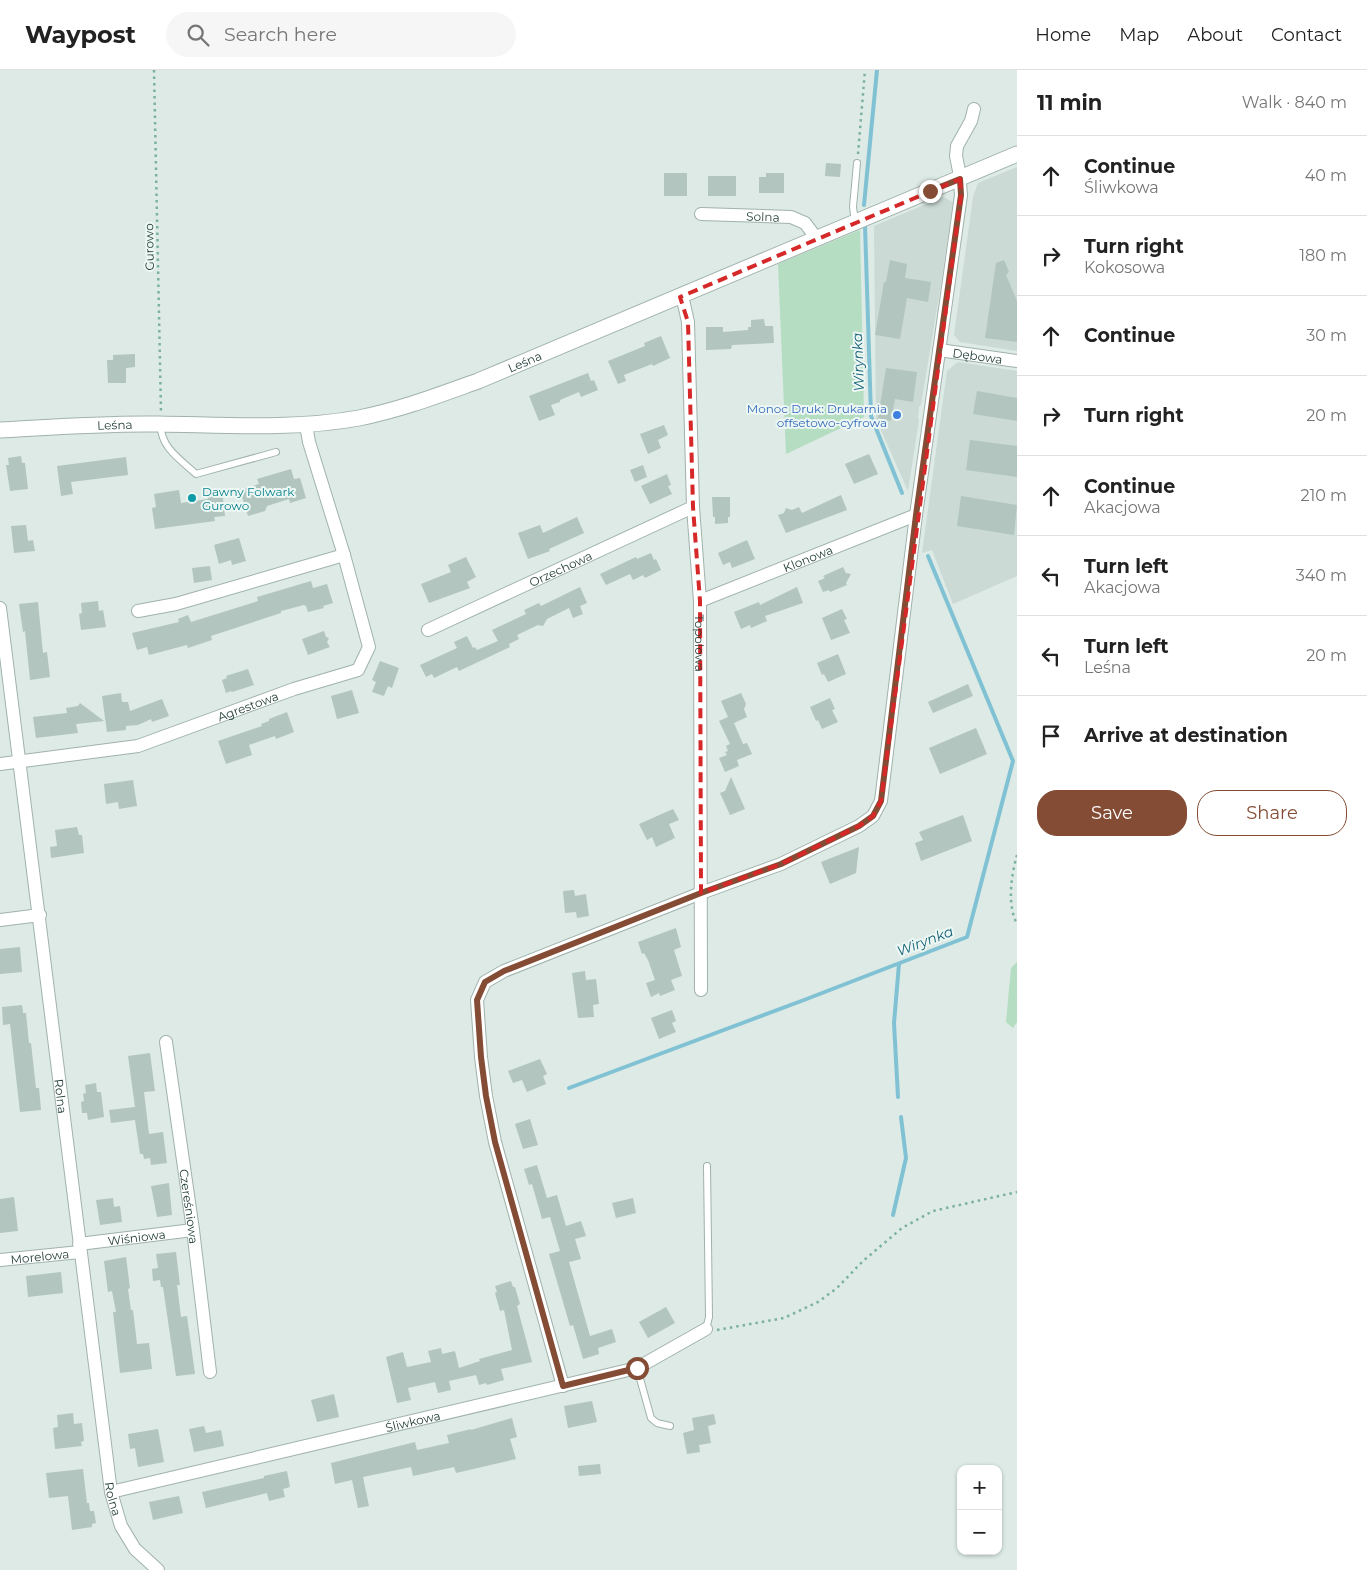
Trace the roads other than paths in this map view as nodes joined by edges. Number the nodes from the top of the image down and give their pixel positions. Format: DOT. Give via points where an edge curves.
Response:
graph roads {
  1 [pos="974,109"];
  2 [pos="1017,154"];
  3 [pos="857,163"];
  4 [pos="960,179"];
  5 [pos="702,214"];
  6 [pos="855,223"];
  7 [pos="817,239"];
  8 [pos="680,297"];
  9 [pos="939,350"];
  10 [pos="1017,361"];
  11 [pos="161,424"];
  12 [pos="306,425"];
  13 [pos="0,430"];
  14 [pos="276,452"];
  15 [pos="693,507"];
  16 [pos="916,515"];
  17 [pos="344,555"];
  18 [pos="700,601"];
  19 [pos="0,608"];
  20 [pos="138,611"];
  21 [pos="1,625"];
  22 [pos="428,630"];
  23 [pos="20,762"];
  24 [pos="0,764"];
  25 [pos="701,893"];
  26 [pos="40,915"];
  27 [pos="0,920"];
  28 [pos="701,990"];
  29 [pos="166,1042"];
  30 [pos="707,1166"];
  31 [pos="193,1230"];
  32 [pos="80,1248"];
  33 [pos="0,1260"];
  34 [pos="706,1329"];
  35 [pos="637,1368"];
  36 [pos="210,1372"];
  37 [pos="563,1386"];
  38 [pos="670,1426"];
  39 [pos="111,1492"];
  40 [pos="158,1570"];
  1 -- 4 [label="street" via="957,146"];
  2 -- 4 [label="street, Leśna"];
  3 -- 6 [label="lane" via="853,207"];
  4 -- 6 [label="street, Leśna"];
  4 -- 9 [label="street" via="961,195"];
  5 -- 7 [label="street, Solna" via="791,217 805,223"];
  6 -- 7 [label="street, Leśna"];
  7 -- 8 [label="street, Leśna"];
  8 -- 12 [label="street, Leśna" via="417,403 360,418"];
  8 -- 15 [label="street, Topolowa" via="688,322"];
  9 -- 10 [label="street, Dębowa"];
  9 -- 16 [label="street"];
  11 -- 12 [label="street, Leśna"];
  11 -- 13 [label="street, Leśna"];
  11 -- 14 [label="lane" via="167,447 196,474"];
  12 -- 17 [label="street, Agrestowa"];
  15 -- 18 [label="street, Topolowa"];
  15 -- 22 [label="street, Orzechowa"];
  16 -- 18 [label="street, Klonowa"];
  16 -- 25 [label="street" via="881,801 873,816 781,864"];
  17 -- 20 [label="street" via="176,604"];
  17 -- 23 [label="street, Agrestowa" via="369,647 358,670 294,688 138,746"];
  18 -- 25 [label="street, Topolowa"];
  19 -- 21 [label="street, Rolna"];
  21 -- 23 [label="street, Rolna"];
  23 -- 24 [label="street, Agrestowa"];
  23 -- 26 [label="street, Rolna"];
  25 -- 28 [label="street, Topolowa"];
  25 -- 37 [label="street" via="504,971 485,982 477,1000 481,1057 495,1142"];
  26 -- 27 [label="street"];
  26 -- 32 [label="street, Rolna"];
  29 -- 31 [label="street, Czereśniowa"];
  30 -- 34 [label="lane" via="709,1316"];
  31 -- 32 [label="street, Wiśniowa"];
  31 -- 36 [label="street, Czereśniowa"];
  32 -- 33 [label="street, Morelowa"];
  32 -- 39 [label="street, Rolna"];
  34 -- 35 [label="street, Śliwkowa"];
  35 -- 37 [label="street, Śliwkowa"];
  35 -- 38 [label="lane" via="651,1418"];
  37 -- 39 [label="street, Śliwkowa"];
  39 -- 40 [label="street, Rolna" via="121,1526 135,1549"];
}
